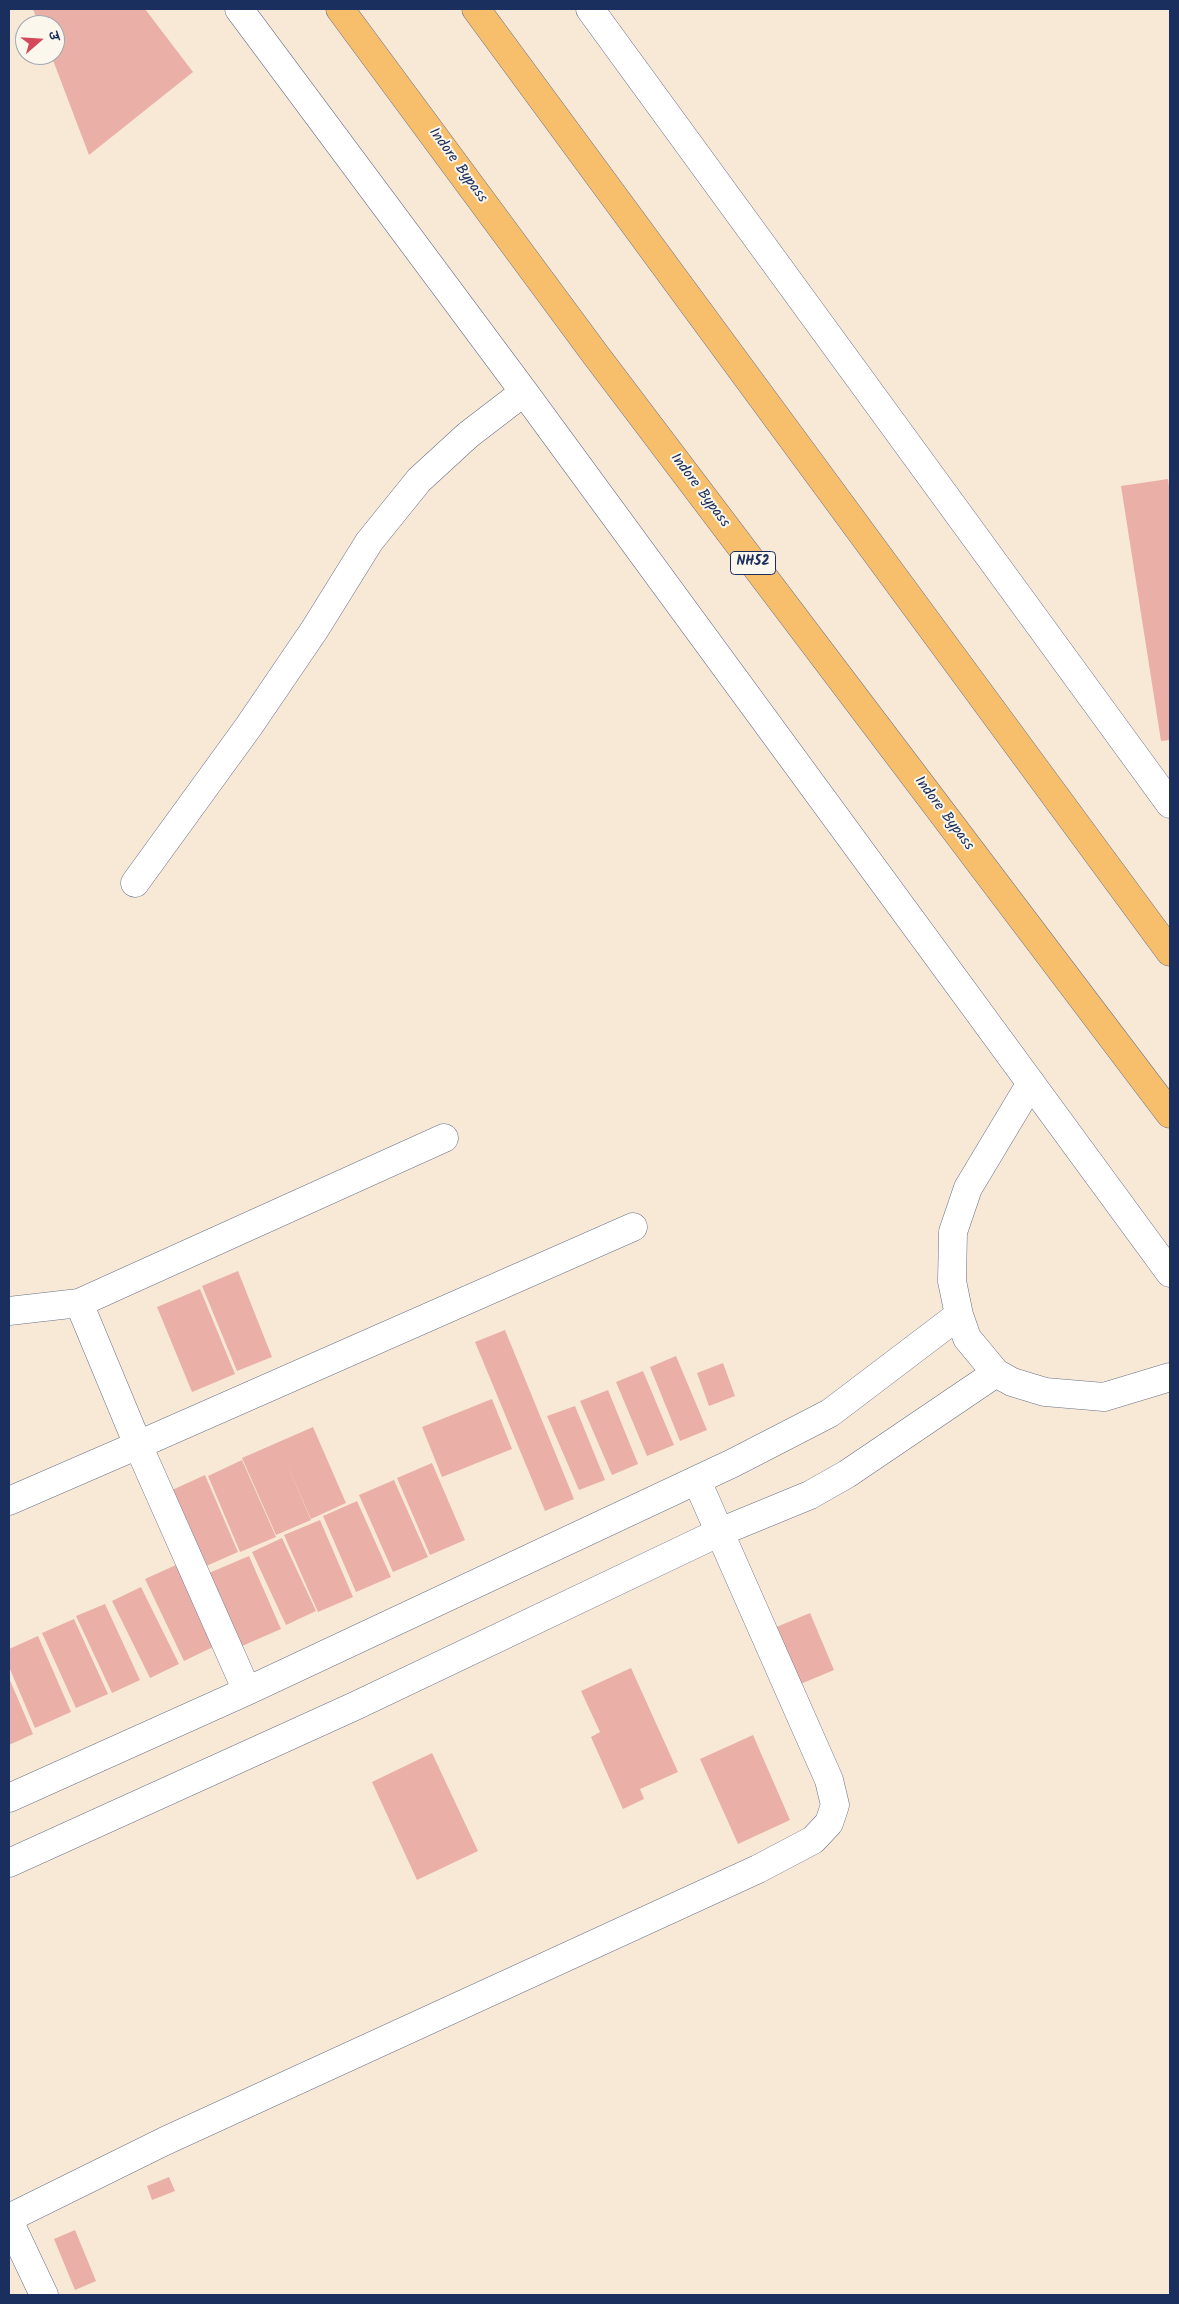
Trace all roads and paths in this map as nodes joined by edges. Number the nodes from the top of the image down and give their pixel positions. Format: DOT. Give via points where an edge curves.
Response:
graph roads {
  1 [pos="239,9"];
  2 [pos="340,9"];
  3 [pos="476,9"];
  4 [pos="590,9"];
  5 [pos="524,392"];
  6 [pos="1170,804"];
  7 [pos="135,883"];
  8 [pos="1170,952"];
  9 [pos="1031,1083"];
  10 [pos="1170,1114"];
  11 [pos="444,1138"];
  12 [pos="633,1227"];
  13 [pos="1170,1273"];
  14 [pos="79,1303"];
  15 [pos="9,1311"];
  16 [pos="959,1315"];
  17 [pos="996,1373"];
  18 [pos="1170,1376"];
  19 [pos="138,1445"];
  20 [pos="697,1481"];
  21 [pos="9,1501"];
  22 [pos="720,1532"];
  23 [pos="247,1691"];
  24 [pos="9,1798"];
  25 [pos="9,1863"];
  26 [pos="9,2219"];
  27 [pos="44,2295"];
  1 -- 5 [label="street"];
  2 -- 10 [label="highway, Indore Bypass / NH52" via="596,354"];
  3 -- 8 [label="highway"];
  4 -- 6 [label="street"];
  5 -- 7 [label="street" via="468,435 419,480 368,542 315,629"];
  5 -- 9 [label="street"];
  9 -- 13 [label="street"];
  9 -- 16 [label="street" via="968,1188 953,1232 952,1281"];
  11 -- 14 [label="street"];
  12 -- 19 [label="street"];
  14 -- 15 [label="street"];
  14 -- 19 [label="street"];
  16 -- 17 [label="street" via="967,1338"];
  16 -- 20 [label="street" via="830,1413"];
  17 -- 18 [label="street" via="1044,1392 1104,1397"];
  17 -- 22 [label="street" via="829,1485"];
  19 -- 21 [label="street"];
  19 -- 23 [label="street"];
  20 -- 22 [label="street"];
  20 -- 23 [label="street"];
  22 -- 25 [label="street" via="355,1706"];
  22 -- 26 [label="street" via="829,1780 834,1805 828,1823 813,1840 758,1869 165,2141"];
  23 -- 24 [label="street"];
  26 -- 27 [label="street"];
}
